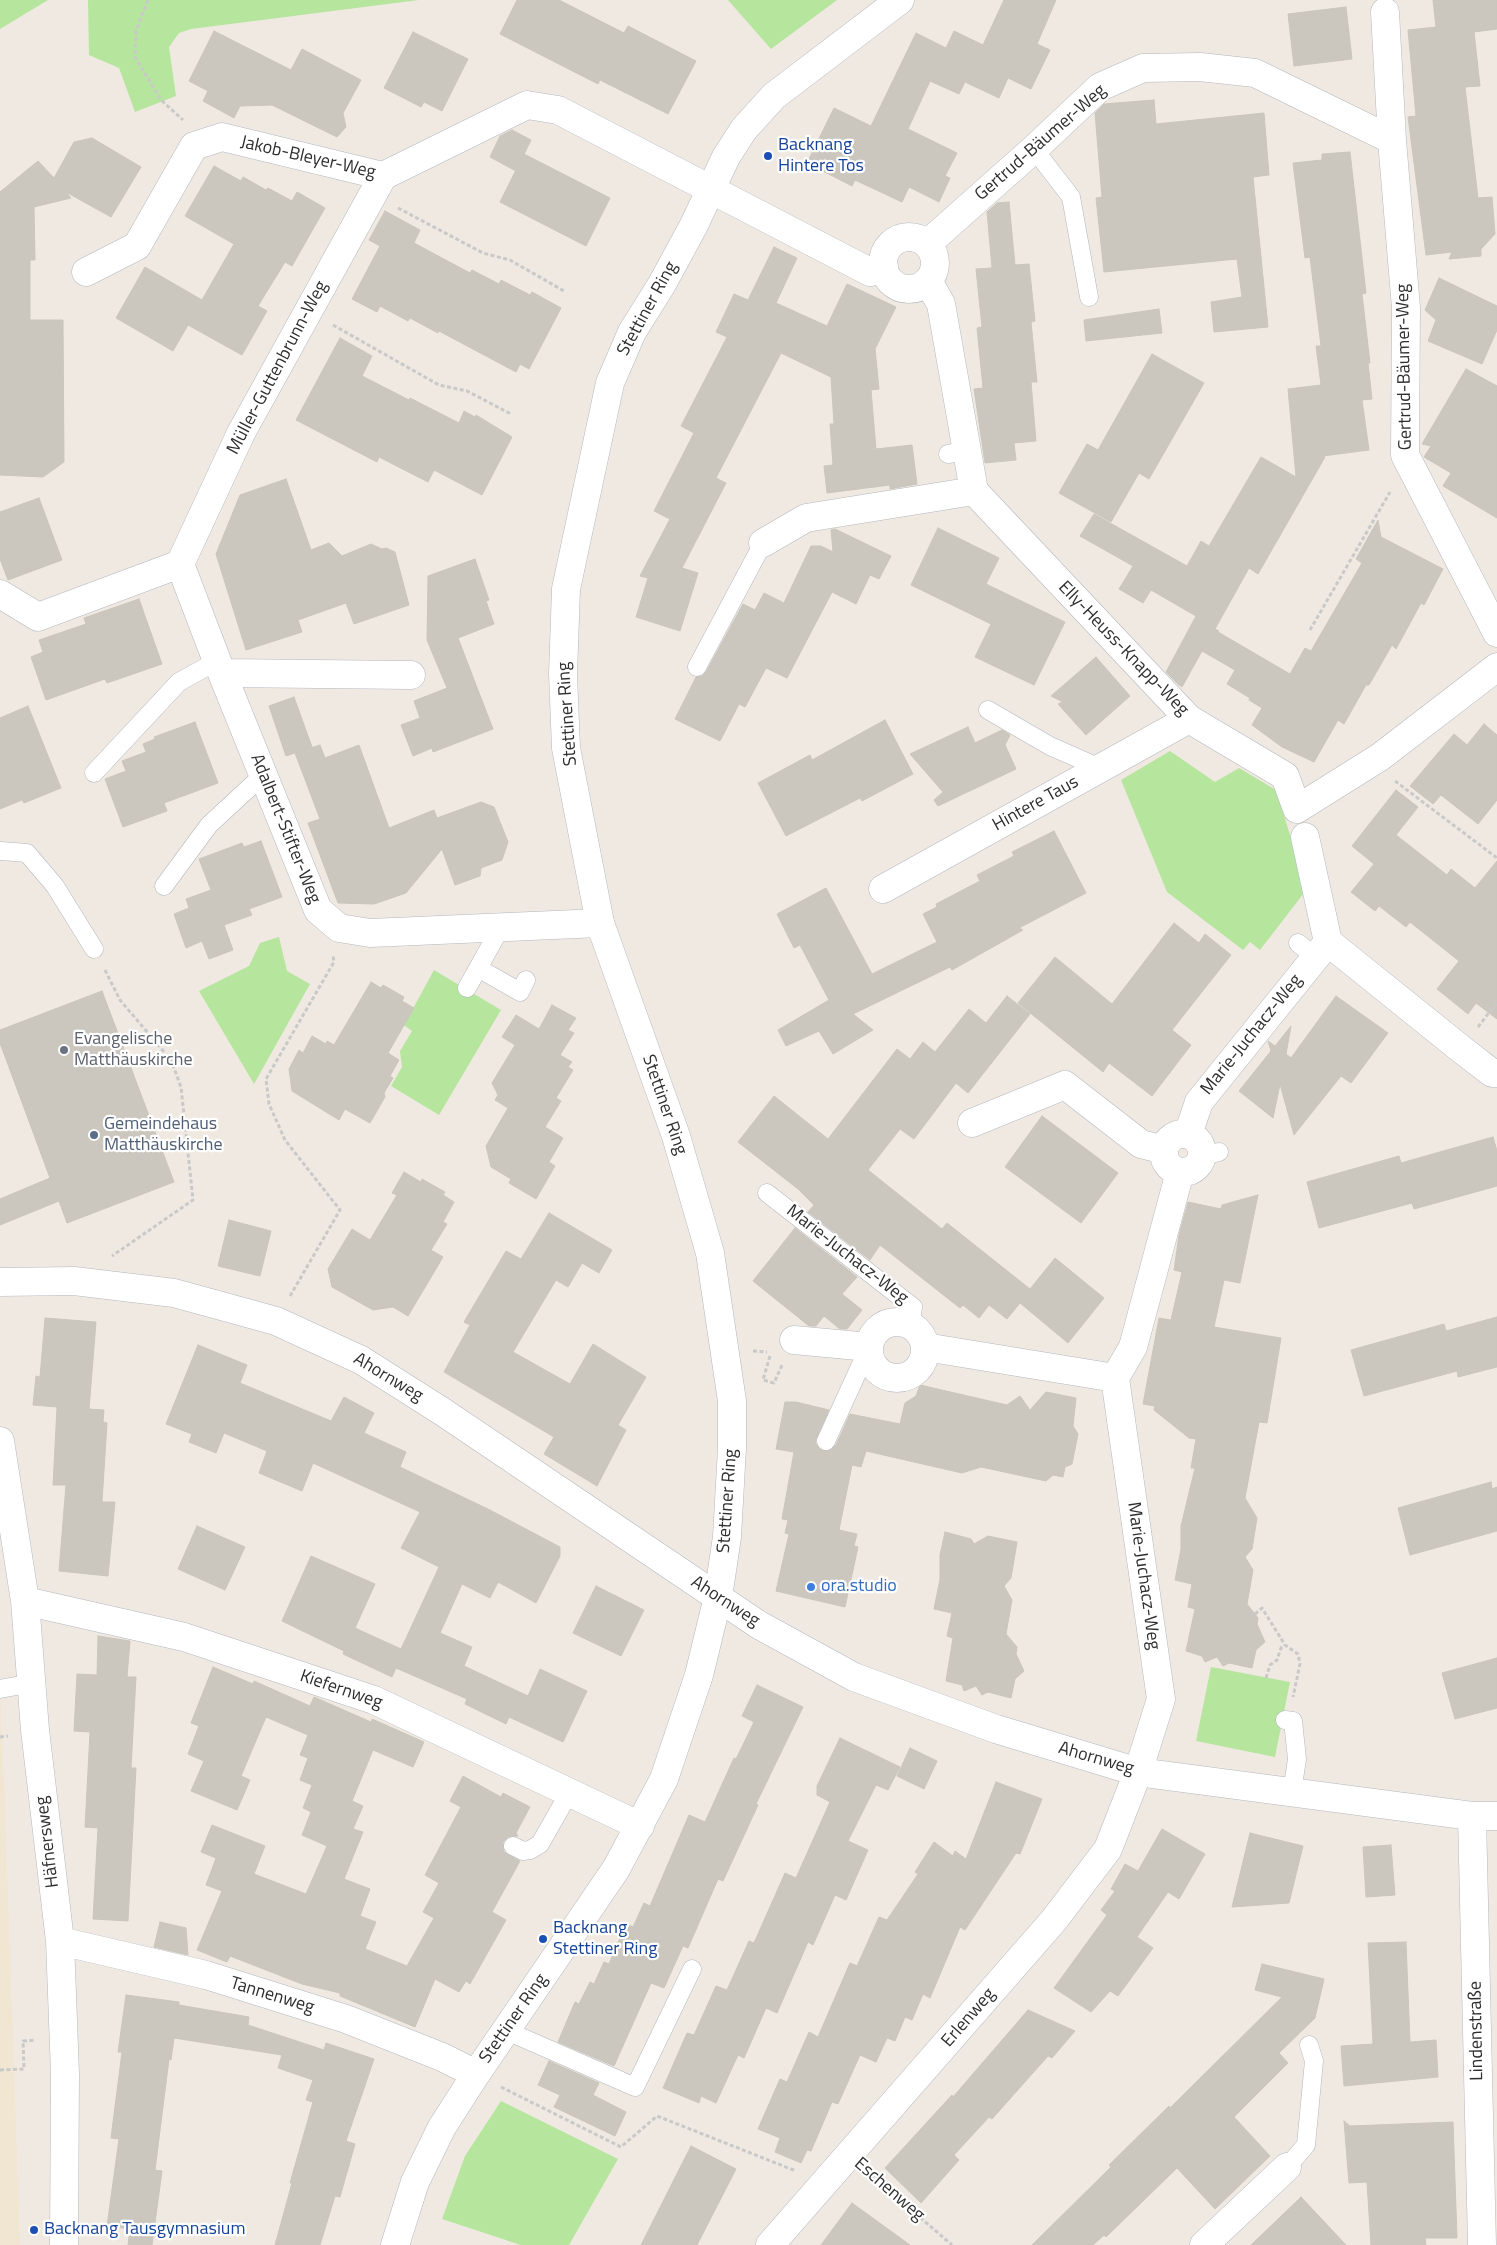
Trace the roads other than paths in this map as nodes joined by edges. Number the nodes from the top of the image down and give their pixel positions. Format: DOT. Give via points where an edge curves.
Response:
graph roads {
  1 [pos="900,0"];
  2 [pos="1386,12"];
  3 [pos="1392,140"];
  4 [pos="1034,149"];
  5 [pos="378,186"];
  6 [pos="709,189"];
  7 [pos="927,244"];
  8 [pos="884,267"];
  9 [pos="86,272"];
  10 [pos="928,281"];
  11 [pos="1089,297"];
  12 [pos="974,491"];
  13 [pos="763,543"];
  14 [pos="180,564"];
  15 [pos="0,594"];
  16 [pos="1497,634"];
  17 [pos="220,667"];
  18 [pos="1497,667"];
  19 [pos="697,668"];
  20 [pos="411,675"];
  21 [pos="988,710"];
  22 [pos="1189,719"];
  23 [pos="1100,768"];
  24 [pos="94,773"];
  25 [pos="263,775"];
  26 [pos="1305,837"];
  27 [pos="0,851"];
  28 [pos="164,886"];
  29 [pos="883,889"];
  30 [pos="600,922"];
  31 [pos="501,927"];
  32 [pos="1314,947"];
  33 [pos="94,948"];
  34 [pos="478,968"];
  35 [pos="526,980"];
  36 [pos="467,988"];
  37 [pos="1497,1073"];
  38 [pos="972,1123"];
  39 [pos="1203,1147"];
  40 [pos="1164,1150"];
  41 [pos="1180,1172"];
  42 [pos="768,1193"];
  43 [pos="0,1282"];
  44 [pos="910,1325"];
  45 [pos="783,1346"];
  46 [pos="869,1347"];
  47 [pos="925,1347"];
  48 [pos="1115,1378"];
  49 [pos="0,1441"];
  50 [pos="826,1441"];
  51 [pos="718,1597"];
  52 [pos="25,1601"];
  53 [pos="33,1683"];
  54 [pos="0,1689"];
  55 [pos="1289,1721"];
  56 [pos="1138,1772"];
  57 [pos="1292,1792"];
  58 [pos="569,1793"];
  59 [pos="1485,1816"];
  60 [pos="640,1826"];
  61 [pos="513,1846"];
  62 [pos="60,1942"];
  63 [pos="692,1969"];
  64 [pos="506,2031"];
  65 [pos="1309,2045"];
  66 [pos="476,2074"];
  67 [pos="1287,2167"];
  68 [pos="64,2245"];
  69 [pos="395,2245"];
  70 [pos="770,2245"];
  71 [pos="1204,2245"];
  72 [pos="1482,2245"];
  1 -- 6 [label="street, Stettiner Ring" via="774,96 744,129"];
  2 -- 3 [label="street, Gertrud-Bäumer-Weg"];
  3 -- 4 [label="street, Gertrud-Bäumer-Weg" via="1255,73 1200,67 1143,68 1100,87"];
  3 -- 16 [label="street, Gertrud-Bäumer-Weg" via="1406,308 1405,455"];
  4 -- 7 [label="street, Gertrud-Bäumer-Weg"];
  4 -- 11 [label="lane" via="1071,197"];
  5 -- 6 [label="street, Jakob-Bleyer-Weg" via="527,105 558,110"];
  5 -- 9 [label="street, Jakob-Bleyer-Weg" via="222,138 194,146 138,246"];
  5 -- 14 [label="street, Müller-Guttenbrunn-Weg" via="308,311"];
  6 -- 8 [label="street" via="870,272"];
  6 -- 30 [label="street, Stettiner Ring" via="690,233 632,332 610,383 566,588 563,674 566,748"];
  7 -- 8 [label="street" via="912,237 897,240 886,251"];
  7 -- 10 [label="street" via="935,258 933,274"];
  8 -- 10 [label="street" via="886,275 898,286 914,288"];
  10 -- 12 [label="street" via="941,304 958,452"];
  12 -- 13 [label="street" via="806,518"];
  12 -- 22 [label="street, Elly-Heuss-Knapp-Weg"];
  13 -- 19 [label="lane"];
  14 -- 15 [label="street" via="38,617"];
  14 -- 17 [label="street, Adalbert-Stifter-Weg" via="195,621"];
  17 -- 20 [label="street"];
  17 -- 24 [label="lane" via="179,682"];
  17 -- 25 [label="street, Adalbert-Stifter-Weg"];
  18 -- 22 [label="street, Elly-Heuss-Knapp-Weg" via="1380,757 1298,809 1284,776 1219,746"];
  21 -- 23 [label="lane" via="1050,746"];
  22 -- 23 [label="street, Hintere Taus"];
  23 -- 29 [label="street, Hintere Taus"];
  25 -- 28 [label="lane" via="209,825"];
  25 -- 31 [label="street, Adalbert-Stifter-Weg" via="270,811 311,913 339,928 370,933"];
  26 -- 32 [label="street"];
  27 -- 33 [label="lane" via="27,853 54,886"];
  30 -- 31 [label="street, Adalbert-Stifter-Weg"];
  30 -- 51 [label="street, Stettiner Ring" via="676,1136 710,1253 732,1401 727,1537"];
  31 -- 34 [label="lane"];
  32 -- 37 [label="street" via="1492,1073"];
  32 -- 39 [label="street, Marie-Juchacz-Weg" via="1199,1102"];
  34 -- 35 [label="lane" via="520,992"];
  34 -- 36 [label="lane"];
  38 -- 40 [label="street" via="1065,1086 1141,1144"];
  39 -- 40 [label="street" via="1175,1135 1166,1143"];
  39 -- 41 [label="street" via="1196,1168"];
  40 -- 41 [label="street" via="1165,1162"];
  41 -- 48 [label="street" via="1133,1347"];
  42 -- 44 [label="lane, Marie-Juchacz-Weg" via="913,1307"];
  43 -- 51 [label="street, Ahornweg" via="74,1281 174,1293 276,1321 361,1360"];
  44 -- 46 [label="street, Marie-Juchacz-Weg" via="892,1322 884,1325"];
  44 -- 47 [label="street, Marie-Juchacz-Weg" via="922,1338"];
  45 -- 46 [label="street"];
  46 -- 47 [label="street" via="874,1365 880,1372 897,1378 914,1372 921,1365"];
  46 -- 50 [label="lane"];
  47 -- 48 [label="street"];
  48 -- 56 [label="street, Marie-Juchacz-Weg" via="1160,1699"];
  49 -- 52 [label="street, Häfnersweg"];
  51 -- 56 [label="street, Ahornweg" via="759,1625 854,1677 996,1729"];
  51 -- 60 [label="street, Stettiner Ring" via="700,1674 664,1779"];
  52 -- 53 [label="street, Häfnersweg"];
  52 -- 58 [label="street, Kiefernweg" via="184,1637 374,1700"];
  53 -- 54 [label="lane"];
  53 -- 62 [label="street, Häfnersweg" via="35,1730"];
  55 -- 57 [label="lane" via="1297,1759"];
  56 -- 57 [label="street, Ahornweg"];
  56 -- 70 [label="street, Erlenweg" via="1108,1849 1054,1920"];
  57 -- 59 [label="street, Ahornweg"];
  58 -- 60 [label="street, Kiefernweg"];
  58 -- 61 [label="lane" via="540,1844 522,1851"];
  59 -- 72 [label="street, Lindenstraße"];
  60 -- 64 [label="street, Stettiner Ring" via="616,1869"];
  62 -- 66 [label="street, Tannenweg" via="206,1975 346,2019"];
  62 -- 68 [label="street, Häfnersweg" via="65,2074"];
  63 -- 64 [label="lane" via="635,2087"];
  64 -- 66 [label="street, Stettiner Ring"];
  65 -- 67 [label="lane" via="1314,2061 1306,2146"];
  66 -- 69 [label="street, Stettiner Ring" via="442,2127 415,2182"];
  67 -- 71 [label="street"];
}
